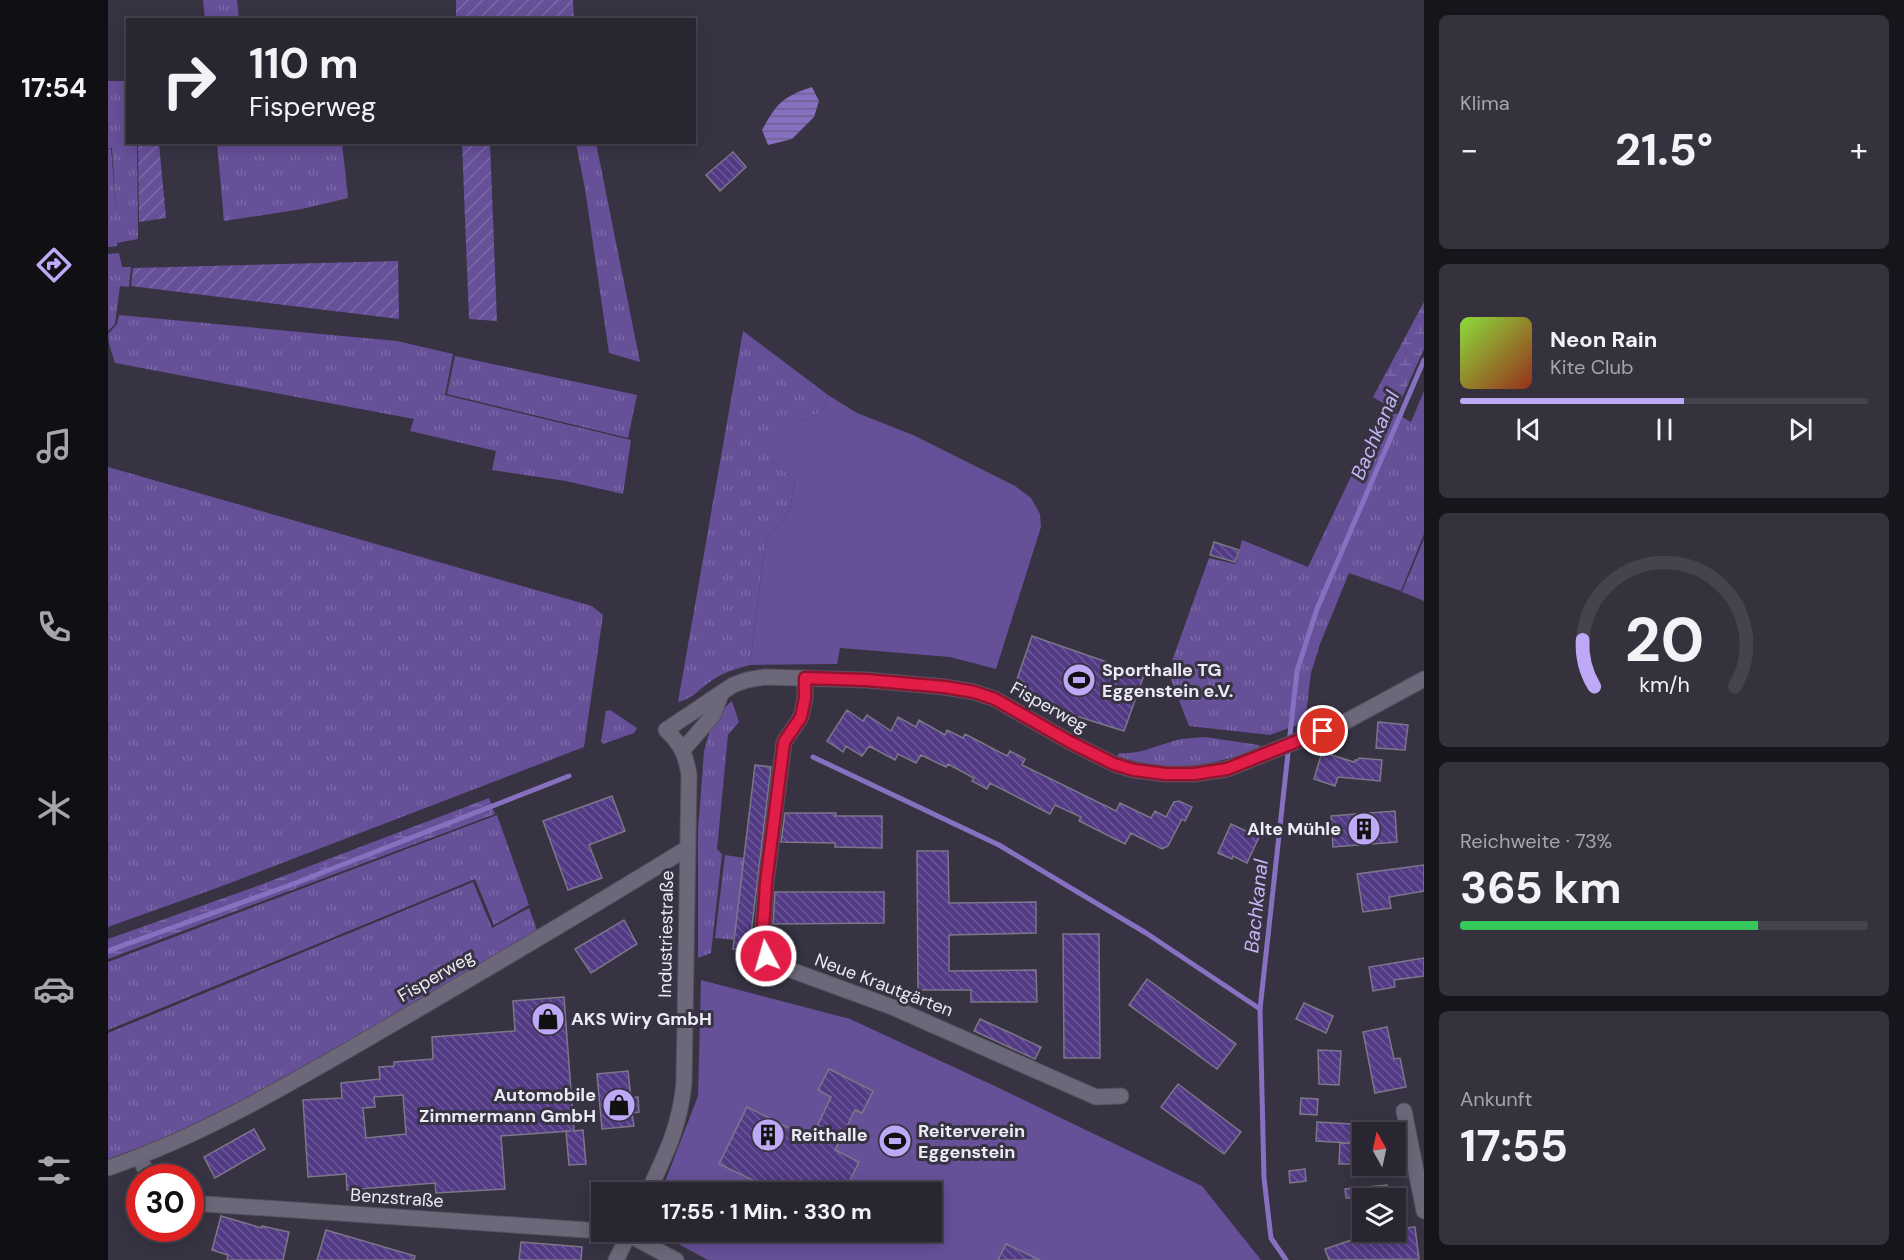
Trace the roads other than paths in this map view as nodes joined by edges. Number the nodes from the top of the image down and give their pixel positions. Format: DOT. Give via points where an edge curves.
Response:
graph roads {
  1 [pos="805,678"];
  2 [pos="1424,679"];
  3 [pos="721,694"];
  4 [pos="683,750"];
  5 [pos="686,849"];
  6 [pos="1121,1096"];
  7 [pos="1404,1111"];
  8 [pos="139,1158"];
  9 [pos="142,1164"];
  10 [pos="108,1168"];
  11 [pos="653,1182"];
  12 [pos="204,1204"];
  13 [pos="1424,1211"];
  14 [pos="591,1230"];
  15 [pos="621,1242"];
  16 [pos="641,1242"];
  17 [pos="616,1260"];
  18 [pos="676,1260"];
  1 -- 2 [label="street, Fisperweg" via="866,680 974,692 995,699 1114,764 1166,774 1227,769 1343,723"];
  1 -- 3 [label="street, Fisperweg" via="747,680"];
  1 -- 6 [label="street, Neue Krautgärten" via="801,717 784,742 766,883 762,942 766,956 777,965 962,1036 1096,1098"];
  3 -- 4 [label="street" via="713,715"];
  3 -- 4 [label="street, Fisperweg" via="666,730"];
  4 -- 5 [label="street, Fisperweg" via="689,775"];
  5 -- 8 [label="street, Fisperweg" via="268,1097"];
  5 -- 11 [label="street, Industriestraße" via="684,1083 673,1137"];
  7 -- 13 [label="street"];
  8 -- 9 [label="street"];
  8 -- 10 [label="street, Fisperweg"];
  12 -- 14 [label="street, Benzstraße"];
  15 -- 17 [label="street"];
  16 -- 18 [label="street"];
}
